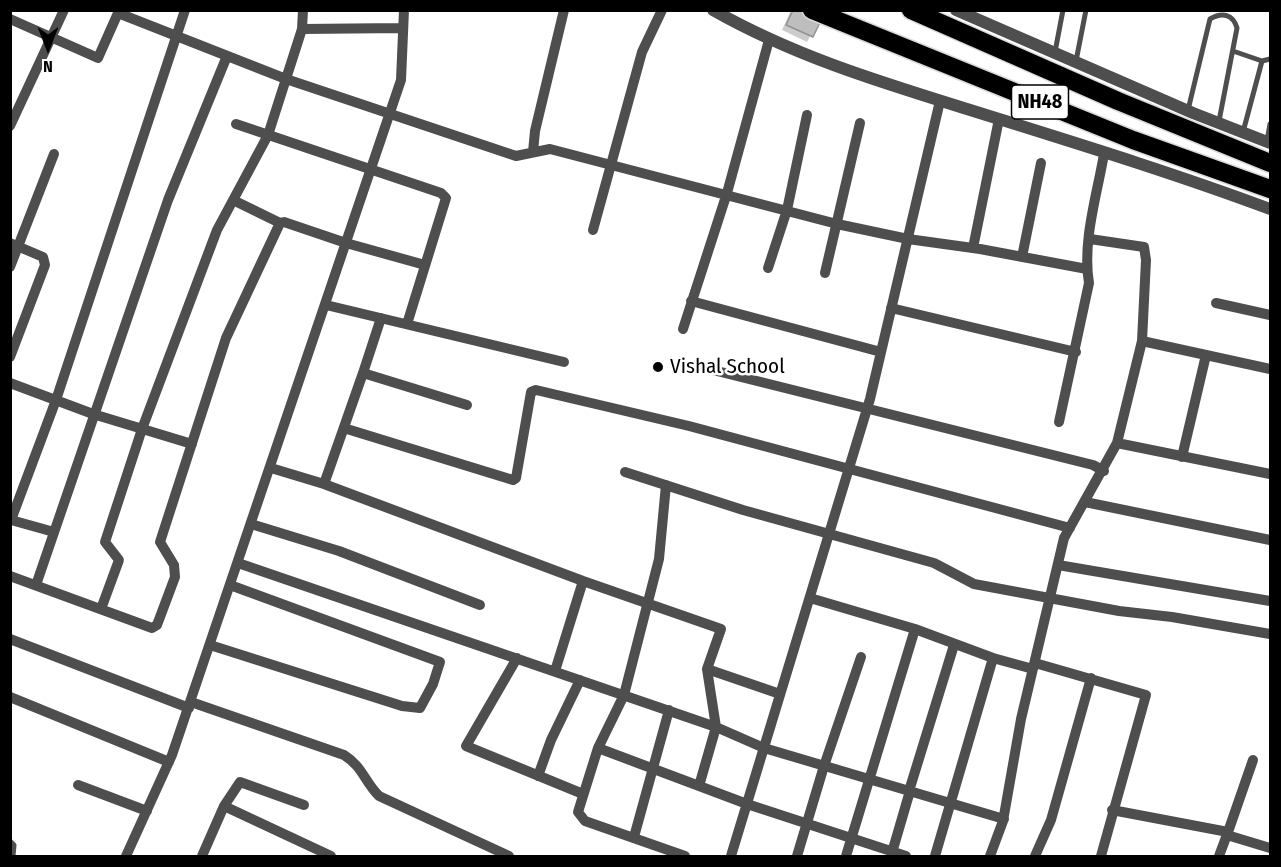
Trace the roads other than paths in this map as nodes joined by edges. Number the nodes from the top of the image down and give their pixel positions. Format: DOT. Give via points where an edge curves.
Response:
graph roads {
  1 [pos="64,10"];
  2 [pos="185,10"];
  3 [pos="303,10"];
  4 [pos="404,10"];
  5 [pos="564,10"];
  6 [pos="662,10"];
  7 [pos="713,10"];
  8 [pos="812,10"];
  9 [pos="911,10"];
  10 [pos="956,10"];
  11 [pos="1063,10"];
  12 [pos="1086,10"];
  13 [pos="10,19"];
  14 [pos="302,28"];
  15 [pos="403,28"];
  16 [pos="178,37"];
  17 [pos="51,39"];
  18 [pos="769,40"];
  19 [pos="1233,51"];
  20 [pos="1055,54"];
  21 [pos="227,56"];
  22 [pos="1270,59"];
  23 [pos="1262,61"];
  24 [pos="1076,63"];
  25 [pos="286,79"];
  26 [pos="940,101"];
  27 [pos="1188,111"];
  28 [pos="390,114"];
  29 [pos="807,115"];
  30 [pos="999,119"];
  31 [pos="860,123"];
  32 [pos="1219,123"];
  33 [pos="236,124"];
  34 [pos="1270,124"];
  35 [pos="10,126"];
  36 [pos="1243,132"];
  37 [pos="268,135"];
  38 [pos="1269,142"];
  39 [pos="533,152"];
  40 [pos="54,154"];
  41 [pos="1104,154"];
  42 [pos="1041,163"];
  43 [pos="1270,163"];
  44 [pos="609,165"];
  45 [pos="371,169"];
  46 [pos="1270,189"];
  47 [pos="727,193"];
  48 [pos="233,200"];
  49 [pos="1270,209"];
  50 [pos="787,210"];
  51 [pos="280,223"];
  52 [pos="837,224"];
  53 [pos="593,230"];
  54 [pos="908,239"];
  55 [pos="1090,239"];
  56 [pos="346,243"];
  57 [pos="15,245"];
  58 [pos="973,248"];
  59 [pos="1022,257"];
  60 [pos="425,265"];
  61 [pos="10,267"];
  62 [pos="768,268"];
  63 [pos="1087,269"];
  64 [pos="825,273"];
  65 [pos="691,301"];
  66 [pos="1216,303"];
  67 [pos="326,305"];
  68 [pos="891,308"];
  69 [pos="1270,315"];
  70 [pos="381,318"];
  71 [pos="407,324"];
  72 [pos="683,329"];
  73 [pos="1142,341"];
  74 [pos="881,352"];
  75 [pos="1076,352"];
  76 [pos="1206,356"];
  77 [pos="10,357"];
  78 [pos="564,362"];
  79 [pos="705,368"];
  80 [pos="1270,369"];
  81 [pos="363,373"];
  82 [pos="10,383"];
  83 [pos="56,400"];
  84 [pos="467,405"];
  85 [pos="867,409"];
  86 [pos="93,414"];
  87 [pos="1059,422"];
  88 [pos="142,429"];
  89 [pos="343,430"];
  90 [pos="1117,443"];
  91 [pos="192,444"];
  92 [pos="1182,457"];
  93 [pos="271,468"];
  94 [pos="849,470"];
  95 [pos="1104,471"];
  96 [pos="625,472"];
  97 [pos="1270,474"];
  98 [pos="324,484"];
  99 [pos="666,485"];
  100 [pos="1085,502"];
  101 [pos="251,524"];
  102 [pos="1070,528"];
  103 [pos="54,532"];
  104 [pos="829,535"];
  105 [pos="1270,540"];
  106 [pos="238,563"];
  107 [pos="1058,565"];
  108 [pos="10,576"];
  109 [pos="583,581"];
  110 [pos="36,585"];
  111 [pos="230,585"];
  112 [pos="810,598"];
  113 [pos="1051,598"];
  114 [pos="1270,601"];
  115 [pos="648,602"];
  116 [pos="480,604"];
  117 [pos="101,609"];
  118 [pos="915,629"];
  119 [pos="1270,634"];
  120 [pos="10,639"];
  121 [pos="210,645"];
  122 [pos="954,645"];
  123 [pos="861,657"];
  124 [pos="517,658"];
  125 [pos="993,658"];
  126 [pos="1034,666"];
  127 [pos="707,669"];
  128 [pos="555,671"];
  129 [pos="1091,678"];
  130 [pos="580,680"];
  131 [pos="780,694"];
  132 [pos="624,695"];
  133 [pos="10,698"];
  134 [pos="190,705"];
  135 [pos="669,710"];
  136 [pos="716,727"];
  137 [pos="598,748"];
  138 [pos="764,748"];
  139 [pos="1253,760"];
  140 [pos="169,762"];
  141 [pos="824,766"];
  142 [pos="654,768"];
  143 [pos="538,777"];
  144 [pos="869,779"];
  145 [pos="78,785"];
  146 [pos="699,786"];
  147 [pos="910,791"];
  148 [pos="583,794"];
  149 [pos="951,803"];
  150 [pos="747,804"];
  151 [pos="304,805"];
  152 [pos="224,806"];
  153 [pos="1112,810"];
  154 [pos="147,811"];
  155 [pos="1004,819"];
  156 [pos="806,824"];
  157 [pos="1227,834"];
  158 [pos="634,837"];
  159 [pos="851,838"];
  160 [pos="10,842"];
  161 [pos="1270,848"];
  162 [pos="892,854"];
  163 [pos="13,856"];
  164 [pos="126,856"];
  165 [pos="202,856"];
  166 [pos="331,856"];
  167 [pos="509,856"];
  168 [pos="685,856"];
  169 [pos="731,856"];
  170 [pos="797,856"];
  171 [pos="846,856"];
  172 [pos="906,856"];
  173 [pos="935,856"];
  174 [pos="990,856"];
  175 [pos="1035,856"];
  176 [pos="1101,856"];
  177 [pos="1219,856"];
  1 -- 17 [label="street"];
  2 -- 16 [label="street"];
  3 -- 14 [label="street"];
  4 -- 15 [label="street"];
  5 -- 39 [label="street"];
  6 -- 44 [label="street" via="642,52"];
  7 -- 18 [label="street"];
  8 -- 46 [label="highway, NH48" via="1133,140"];
  9 -- 43 [label="highway, NH48"];
  10 -- 20 [label="street"];
  11 -- 20 [label="lane"];
  12 -- 24 [label="lane"];
  13 -- 17 [label="street"];
  14 -- 15 [label="street"];
  14 -- 25 [label="street"];
  15 -- 28 [label="street" via="401,80"];
  16 -- 17 [label="street" via="118,13 98,58"];
  16 -- 21 [label="street"];
  16 -- 83 [label="street"];
  17 -- 35 [label="street"];
  18 -- 26 [label="street" via="844,71"];
  18 -- 47 [label="street"];
  19 -- 23 [label="lane"];
  19 -- 27 [label="lane" via="1235,20 1218,14 1210,19"];
  19 -- 32 [label="lane"];
  20 -- 24 [label="street"];
  21 -- 25 [label="street"];
  21 -- 86 [label="street" via="168,200"];
  22 -- 23 [label="lane"];
  23 -- 36 [label="lane"];
  24 -- 27 [label="street"];
  25 -- 28 [label="street"];
  25 -- 37 [label="street"];
  26 -- 30 [label="street"];
  26 -- 54 [label="street"];
  27 -- 32 [label="street"];
  28 -- 39 [label="street" via="516,156"];
  28 -- 45 [label="street"];
  29 -- 50 [label="street"];
  30 -- 41 [label="street"];
  30 -- 58 [label="street"];
  31 -- 52 [label="street"];
  32 -- 36 [label="street"];
  33 -- 37 [label="street"];
  34 -- 38 [label="lane"];
  36 -- 38 [label="street"];
  37 -- 45 [label="street"];
  37 -- 48 [label="street"];
  39 -- 44 [label="street" via="550,149"];
  40 -- 57 [label="street"];
  41 -- 49 [label="street"];
  41 -- 55 [label="street"];
  42 -- 59 [label="street"];
  44 -- 47 [label="street"];
  44 -- 53 [label="street"];
  45 -- 56 [label="street"];
  45 -- 60 [label="street" via="446,198"];
  47 -- 50 [label="street"];
  47 -- 65 [label="street"];
  48 -- 51 [label="street"];
  48 -- 88 [label="street" via="217,230"];
  50 -- 52 [label="street"];
  50 -- 62 [label="street"];
  51 -- 56 [label="street"];
  51 -- 91 [label="street" via="226,338"];
  52 -- 54 [label="street"];
  52 -- 64 [label="street"];
  54 -- 58 [label="street"];
  54 -- 68 [label="street"];
  55 -- 63 [label="street"];
  55 -- 73 [label="street" via="1144,247"];
  56 -- 60 [label="street"];
  56 -- 67 [label="street"];
  57 -- 61 [label="street"];
  57 -- 77 [label="street" via="43,257 45,265"];
  58 -- 59 [label="street"];
  59 -- 63 [label="street"];
  60 -- 71 [label="street"];
  63 -- 75 [label="street" via="1089,283"];
  65 -- 72 [label="street"];
  65 -- 74 [label="street"];
  66 -- 69 [label="street"];
  67 -- 70 [label="street"];
  67 -- 93 [label="street"];
  68 -- 74 [label="street"];
  68 -- 75 [label="street"];
  70 -- 71 [label="street"];
  70 -- 81 [label="street"];
  71 -- 78 [label="street"];
  73 -- 76 [label="street"];
  73 -- 90 [label="street"];
  74 -- 85 [label="street"];
  75 -- 87 [label="street"];
  76 -- 80 [label="street"];
  76 -- 92 [label="street"];
  79 -- 85 [label="street"];
  81 -- 84 [label="street"];
  81 -- 89 [label="street"];
  82 -- 83 [label="street"];
  83 -- 86 [label="street"];
  83 -- 103 [label="street" via="11,520"];
  85 -- 94 [label="street"];
  85 -- 95 [label="street" via="1093,465"];
  86 -- 88 [label="street"];
  86 -- 103 [label="street"];
  88 -- 91 [label="street"];
  88 -- 117 [label="street" via="105,542 119,560"];
  89 -- 94 [label="street" via="513,480 531,393 536,390 689,426"];
  89 -- 98 [label="street"];
  90 -- 92 [label="street"];
  90 -- 95 [label="street"];
  91 -- 117 [label="street" via="160,542 174,565 175,577 157,625 152,628"];
  92 -- 97 [label="street"];
  93 -- 98 [label="street"];
  93 -- 101 [label="street"];
  94 -- 102 [label="street"];
  94 -- 104 [label="street"];
  95 -- 100 [label="street"];
  96 -- 99 [label="street"];
  98 -- 109 [label="street"];
  99 -- 104 [label="street"];
  99 -- 115 [label="street" via="659,559"];
  100 -- 102 [label="street"];
  100 -- 105 [label="street"];
  101 -- 106 [label="street"];
  101 -- 116 [label="street" via="339,551"];
  102 -- 107 [label="street"];
  103 -- 110 [label="street"];
  104 -- 112 [label="street"];
  104 -- 113 [label="street" via="933,563 974,584"];
  106 -- 111 [label="street"];
  106 -- 124 [label="street"];
  107 -- 113 [label="street"];
  107 -- 114 [label="street"];
  108 -- 110 [label="street"];
  109 -- 115 [label="street"];
  109 -- 128 [label="street"];
  110 -- 117 [label="street"];
  111 -- 121 [label="street"];
  111 -- 121 [label="street" via="440,662 433,684 420,708 402,706"];
  112 -- 118 [label="street"];
  112 -- 131 [label="street"];
  113 -- 119 [label="street"];
  113 -- 126 [label="street"];
  115 -- 127 [label="street" via="721,629"];
  115 -- 132 [label="street"];
  118 -- 122 [label="street"];
  118 -- 144 [label="street"];
  120 -- 134 [label="street"];
  121 -- 134 [label="street"];
  122 -- 125 [label="street"];
  122 -- 147 [label="street"];
  123 -- 141 [label="street"];
  124 -- 128 [label="street"];
  124 -- 143 [label="street" via="466,746"];
  125 -- 126 [label="street"];
  125 -- 149 [label="street"];
  126 -- 129 [label="street"];
  126 -- 155 [label="street"];
  127 -- 131 [label="street"];
  127 -- 136 [label="street"];
  128 -- 130 [label="street"];
  129 -- 153 [label="street" via="1146,695"];
  129 -- 175 [label="street" via="1051,820"];
  130 -- 132 [label="street"];
  130 -- 143 [label="street"];
  131 -- 138 [label="street"];
  132 -- 135 [label="street"];
  132 -- 137 [label="street"];
  133 -- 140 [label="street"];
  134 -- 140 [label="street"];
  134 -- 167 [label="street" via="344,755 358,764 370,787 380,796"];
  135 -- 136 [label="street"];
  135 -- 142 [label="street"];
  136 -- 138 [label="street"];
  136 -- 146 [label="street"];
  137 -- 142 [label="street"];
  137 -- 148 [label="street"];
  138 -- 141 [label="street"];
  138 -- 150 [label="street"];
  139 -- 157 [label="street"];
  140 -- 154 [label="street"];
  141 -- 144 [label="street"];
  141 -- 156 [label="street"];
  142 -- 146 [label="street"];
  142 -- 158 [label="street"];
  143 -- 148 [label="street"];
  144 -- 147 [label="street"];
  144 -- 159 [label="street"];
  145 -- 154 [label="street"];
  146 -- 150 [label="street"];
  147 -- 149 [label="street"];
  147 -- 162 [label="street"];
  148 -- 158 [label="street" via="579,816"];
  149 -- 155 [label="street"];
  149 -- 173 [label="street"];
  150 -- 156 [label="street"];
  150 -- 169 [label="street"];
  151 -- 152 [label="street" via="240,782"];
  152 -- 165 [label="street"];
  152 -- 166 [label="street"];
  153 -- 157 [label="street"];
  153 -- 176 [label="street"];
  154 -- 164 [label="street"];
  155 -- 174 [label="street"];
  156 -- 159 [label="street"];
  156 -- 170 [label="street"];
  157 -- 161 [label="street"];
  157 -- 177 [label="street"];
  158 -- 168 [label="street"];
  159 -- 162 [label="street"];
  159 -- 171 [label="street"];
  160 -- 163 [label="lane" via="14,845"];
  162 -- 172 [label="street"];
}
